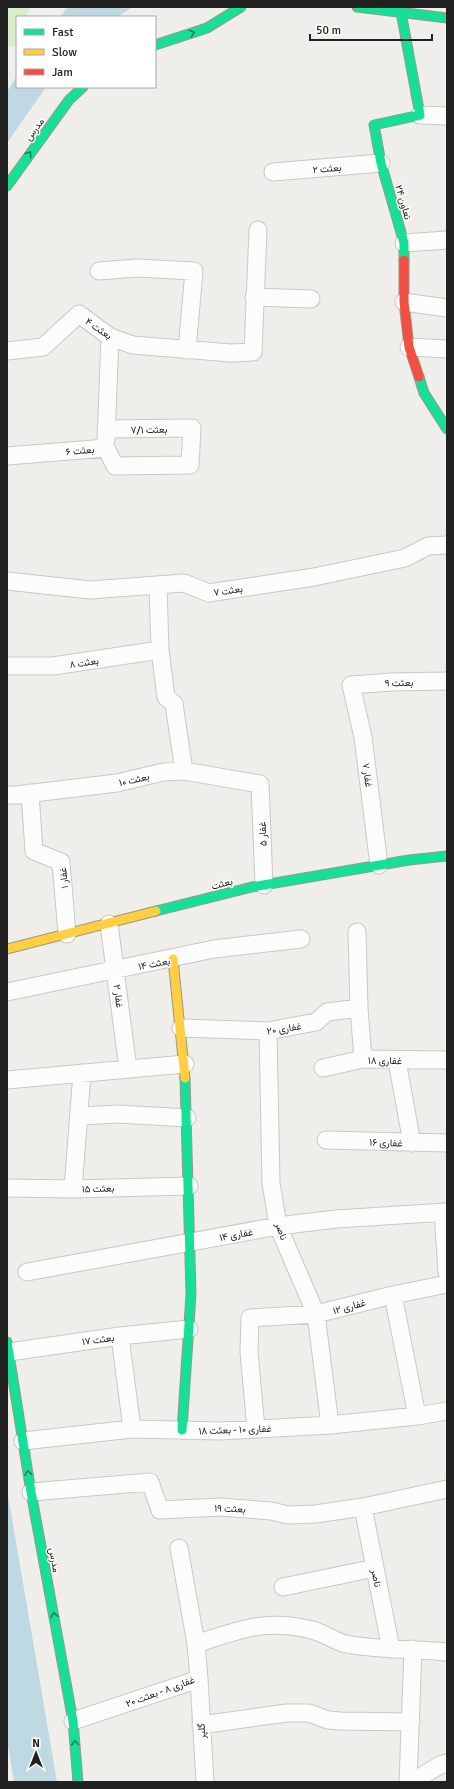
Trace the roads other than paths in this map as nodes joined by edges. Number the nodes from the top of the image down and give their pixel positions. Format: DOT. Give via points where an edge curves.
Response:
graph roads {
  1 [pos="241,7"];
  2 [pos="357,7"];
  3 [pos="401,12"];
  4 [pos="447,18"];
  5 [pos="156,45"];
  6 [pos="82,88"];
  7 [pos="420,115"];
  8 [pos="447,116"];
  9 [pos="381,163"];
  10 [pos="273,172"];
  11 [pos="7,186"];
  12 [pos="258,230"];
  13 [pos="447,240"];
  14 [pos="404,243"];
  15 [pos="99,271"];
  16 [pos="254,297"];
  17 [pos="312,299"];
  18 [pos="404,302"];
  19 [pos="447,308"];
  20 [pos="110,337"];
  21 [pos="409,347"];
  22 [pos="447,349"];
  23 [pos="187,350"];
  24 [pos="7,351"];
  25 [pos="106,429"];
  26 [pos="447,429"];
  27 [pos="106,448"];
  28 [pos="7,456"];
  29 [pos="190,466"];
  30 [pos="447,546"];
  31 [pos="7,580"];
  32 [pos="158,585"];
  33 [pos="160,650"];
  34 [pos="7,666"];
  35 [pos="447,681"];
  36 [pos="351,685"];
  37 [pos="184,771"];
  38 [pos="260,784"];
  39 [pos="30,793"];
  40 [pos="7,794"];
  41 [pos="447,856"];
  42 [pos="379,865"];
  43 [pos="264,885"];
  44 [pos="108,924"];
  45 [pos="357,932"];
  46 [pos="67,934"];
  47 [pos="301,939"];
  48 [pos="7,950"];
  49 [pos="173,959"];
  50 [pos="115,970"];
  51 [pos="7,992"];
  52 [pos="359,1008"];
  53 [pos="181,1028"];
  54 [pos="268,1032"];
  55 [pos="363,1059"];
  56 [pos="447,1060"];
  57 [pos="397,1061"];
  58 [pos="185,1064"];
  59 [pos="323,1068"];
  60 [pos="128,1069"];
  61 [pos="82,1073"];
  62 [pos="7,1080"];
  63 [pos="79,1116"];
  64 [pos="187,1118"];
  65 [pos="326,1140"];
  66 [pos="412,1142"];
  67 [pos="447,1143"];
  68 [pos="189,1186"];
  69 [pos="7,1188"];
  70 [pos="73,1189"];
  71 [pos="445,1212"];
  72 [pos="278,1226"];
  73 [pos="189,1242"];
  74 [pos="27,1272"];
  75 [pos="447,1272"];
  76 [pos="447,1284"];
  77 [pos="393,1294"];
  78 [pos="316,1314"];
  79 [pos="189,1329"];
  80 [pos="120,1336"];
  81 [pos="8,1347"];
  82 [pos="447,1411"];
  83 [pos="417,1416"];
  84 [pos="330,1425"];
  85 [pos="132,1429"];
  86 [pos="256,1429"];
  87 [pos="182,1430"];
  88 [pos="23,1441"];
  89 [pos="447,1489"];
  90 [pos="31,1492"];
  91 [pos="363,1507"];
  92 [pos="179,1548"];
  93 [pos="375,1568"];
  94 [pos="283,1587"];
  95 [pos="196,1644"];
  96 [pos="391,1649"];
  97 [pos="413,1649"];
  98 [pos="447,1652"];
  99 [pos="199,1680"];
  100 [pos="73,1721"];
  101 [pos="411,1722"];
  102 [pos="201,1724"];
  103 [pos="447,1763"];
  104 [pos="78,1782"];
  105 [pos="204,1782"];
  106 [pos="408,1782"];
  107 [pos="412,1782"];
  5 -- 1 [label="street, one-way" via="207,28"];
  2 -- 3 [label="street"];
  3 -- 4 [label="street"];
  3 -- 7 [label="street"];
  11 -- 6 [label="street, مدرس, one-way" via="69,100"];
  7 -- 8 [label="street"];
  7 -- 9 [label="street, تعاون ۲۴" via="374,125"];
  9 -- 10 [label="street, بعثت ۲"];
  9 -- 14 [label="street, تعاون ۲۴"];
  12 -- 16 [label="street"];
  13 -- 14 [label="street"];
  14 -- 18 [label="street, تعاون ۲۴"];
  15 -- 23 [label="street" via="137,268 194,271"];
  16 -- 17 [label="street"];
  16 -- 23 [label="street, بعثت ۴" via="253,352"];
  18 -- 19 [label="street"];
  18 -- 21 [label="street, تعاون ۲۴"];
  20 -- 23 [label="street, بعثت ۴" via="133,346"];
  20 -- 24 [label="street, بعثت ۴" via="79,314 43,347"];
  20 -- 25 [label="street"];
  21 -- 22 [label="street"];
  21 -- 26 [label="street, تعاون ۲۴" via="424,393"];
  25 -- 27 [label="street"];
  25 -- 29 [label="street, بعثت ۷/۱" via="192,428"];
  27 -- 28 [label="street, بعثت ۶"];
  27 -- 29 [label="street, بعثت ۶" via="115,466"];
  30 -- 32 [label="street, بعثت ۷" via="428,546 405,558 314,576 209,592 184,583"];
  31 -- 32 [label="street, بعثت ۷" via="90,590"];
  32 -- 33 [label="street"];
  33 -- 34 [label="street, بعثت ۸" via="53,666"];
  33 -- 37 [label="street" via="166,697 174,704"];
  35 -- 36 [label="street, بعثت ۹"];
  36 -- 42 [label="street, غفار ۷" via="363,737"];
  37 -- 38 [label="street, بعثت ۱۰"];
  37 -- 39 [label="street, بعثت ۱۰" via="163,772 117,783"];
  38 -- 43 [label="street, غفار ۵"];
  39 -- 40 [label="street, بعثت ۱۰"];
  39 -- 46 [label="street, غفار ۱" via="34,851 61,862"];
  41 -- 42 [label="street, بعثت"];
  42 -- 43 [label="street, بعثت"];
  43 -- 44 [label="street, بعثت"];
  44 -- 46 [label="street, بعثت"];
  44 -- 50 [label="street, غفار ۲"];
  45 -- 52 [label="street"];
  46 -- 48 [label="street, بعثت"];
  47 -- 49 [label="street, بعثت ۱۴" via="236,946"];
  49 -- 50 [label="street, بعثت ۱۴"];
  49 -- 53 [label="street"];
  50 -- 51 [label="street, بعثت ۱۴"];
  50 -- 60 [label="street, غفار ۲"];
  52 -- 54 [label="street, غفاری ۲۰" via="326,1012 316,1022"];
  52 -- 55 [label="street"];
  53 -- 54 [label="street, غفاری ۲۰"];
  53 -- 58 [label="street"];
  54 -- 72 [label="street, ناصر" via="271,1183"];
  55 -- 57 [label="street, غفاری ۱۸"];
  55 -- 59 [label="street, غفاری ۱۸"];
  56 -- 57 [label="street, غفاری ۱۸"];
  57 -- 66 [label="street"];
  58 -- 60 [label="street"];
  58 -- 64 [label="street"];
  60 -- 61 [label="street"];
  61 -- 62 [label="street"];
  61 -- 63 [label="street"];
  63 -- 64 [label="street" via="118,1114"];
  63 -- 70 [label="street"];
  64 -- 68 [label="street"];
  65 -- 66 [label="street, غفاری ۱۶"];
  66 -- 67 [label="street, غفاری ۱۶"];
  68 -- 70 [label="street, بعثت ۱۵"];
  68 -- 73 [label="street"];
  69 -- 70 [label="street, بعثت ۱۵"];
  71 -- 72 [label="street, غفاری ۱۴" via="336,1218"];
  71 -- 75 [label="street"];
  72 -- 73 [label="street, غفاری ۱۴"];
  72 -- 78 [label="street, ناصر"];
  73 -- 74 [label="street, غفاری ۱۴"];
  73 -- 79 [label="street"];
  76 -- 77 [label="street, غفاری ۱۲"];
  77 -- 78 [label="street, غفاری ۱۲"];
  77 -- 83 [label="street"];
  78 -- 84 [label="street, ناصر"];
  78 -- 86 [label="street, غفاری ۱۲" via="250,1318 249,1352"];
  79 -- 80 [label="street, بعثت ۱۷"];
  79 -- 87 [label="street"];
  80 -- 81 [label="street, بعثت ۱۷"];
  80 -- 85 [label="street"];
  81 -- 88 [label="street, مدرس"];
  82 -- 83 [label="street, غفاری ۱۰ - بعثت ۱۸"];
  83 -- 84 [label="street, غفاری ۱۰ - بعثت ۱۸"];
  84 -- 86 [label="street, غفاری ۱۰ - بعثت ۱۸"];
  85 -- 87 [label="street, غفاری ۱۰ - بعثت ۱۸"];
  85 -- 88 [label="street, غفاری ۱۰ - بعثت ۱۸"];
  86 -- 87 [label="street, غفاری ۱۰ - بعثت ۱۸"];
  90 -- 88 [label="street, مدرس, one-way"];
  89 -- 91 [label="street, بعثت ۱۹"];
  90 -- 91 [label="street, بعثت ۱۹" via="150,1482 160,1510 220,1507 288,1515"];
  100 -- 90 [label="street, مدرس, one-way"];
  91 -- 93 [label="street, ناصر"];
  92 -- 95 [label="street, غفاری ۸ - بعثت ۲۰"];
  93 -- 94 [label="street"];
  93 -- 96 [label="street, ناصر"];
  95 -- 96 [label="street" via="263,1624 290,1625 314,1630 345,1644"];
  95 -- 99 [label="street, غفاری ۸ - بعثت ۲۰"];
  96 -- 97 [label="street"];
  97 -- 98 [label="street"];
  97 -- 101 [label="street"];
  99 -- 100 [label="street, غفاری ۸ - بعثت ۲۰"];
  99 -- 102 [label="street, گلپر"];
  104 -- 100 [label="street, مدرس, one-way"];
  101 -- 102 [label="street" via="340,1721 328,1720 309,1713 286,1713"];
  101 -- 106 [label="street"];
  102 -- 105 [label="street, گلپر"];
  103 -- 107 [label="street"];
}
